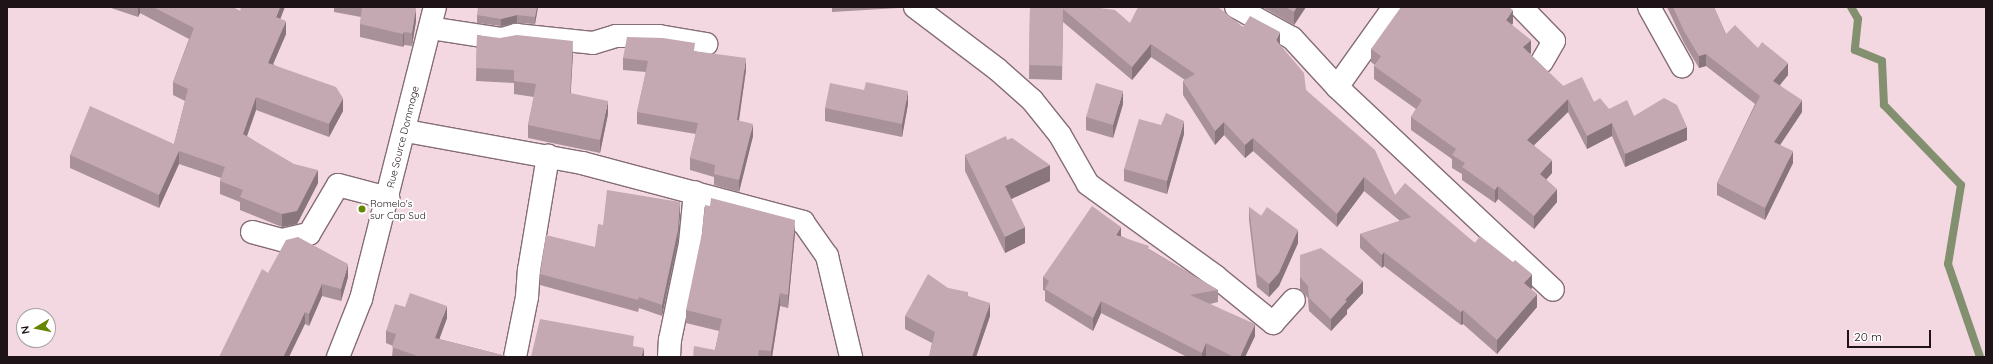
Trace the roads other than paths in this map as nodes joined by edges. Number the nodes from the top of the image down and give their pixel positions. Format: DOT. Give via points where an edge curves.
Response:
graph roads {
  1 [pos="435,7"];
  2 [pos="915,7"];
  3 [pos="1236,7"];
  4 [pos="1394,7"];
  5 [pos="1521,7"];
  6 [pos="1649,7"];
  7 [pos="430,28"];
  8 [pos="706,44"];
  9 [pos="1542,62"];
  10 [pos="1682,66"];
  11 [pos="1337,87"];
  12 [pos="406,131"];
  13 [pos="548,156"];
  14 [pos="695,192"];
  15 [pos="388,198"];
  16 [pos="252,232"];
  17 [pos="1552,290"];
  18 [pos="1294,300"];
  19 [pos="338,357"];
  20 [pos="515,357"];
  21 [pos="669,357"];
  22 [pos="851,357"];
  1 -- 7 [label="street, Rue Source Dommage"];
  2 -- 18 [label="street" via="997,69 1032,100 1060,135 1088,184 1215,276 1272,323"];
  3 -- 11 [label="street" via="1292,38"];
  4 -- 11 [label="street"];
  5 -- 9 [label="street" via="1554,41"];
  6 -- 10 [label="street"];
  7 -- 8 [label="street" via="502,39 516,35 593,43 616,36 659,36"];
  7 -- 12 [label="street, Rue Source Dommage"];
  11 -- 17 [label="street"];
  12 -- 13 [label="street"];
  12 -- 15 [label="street, Rue Source Dommage"];
  13 -- 14 [label="street"];
  13 -- 20 [label="street" via="528,270 527,297"];
  14 -- 21 [label="street" via="690,243 670,340"];
  14 -- 22 [label="street" via="803,222 826,256"];
  15 -- 16 [label="street" via="338,185 309,234 282,240"];
  15 -- 19 [label="street, Rue Source Dommage" via="361,299"];
}
